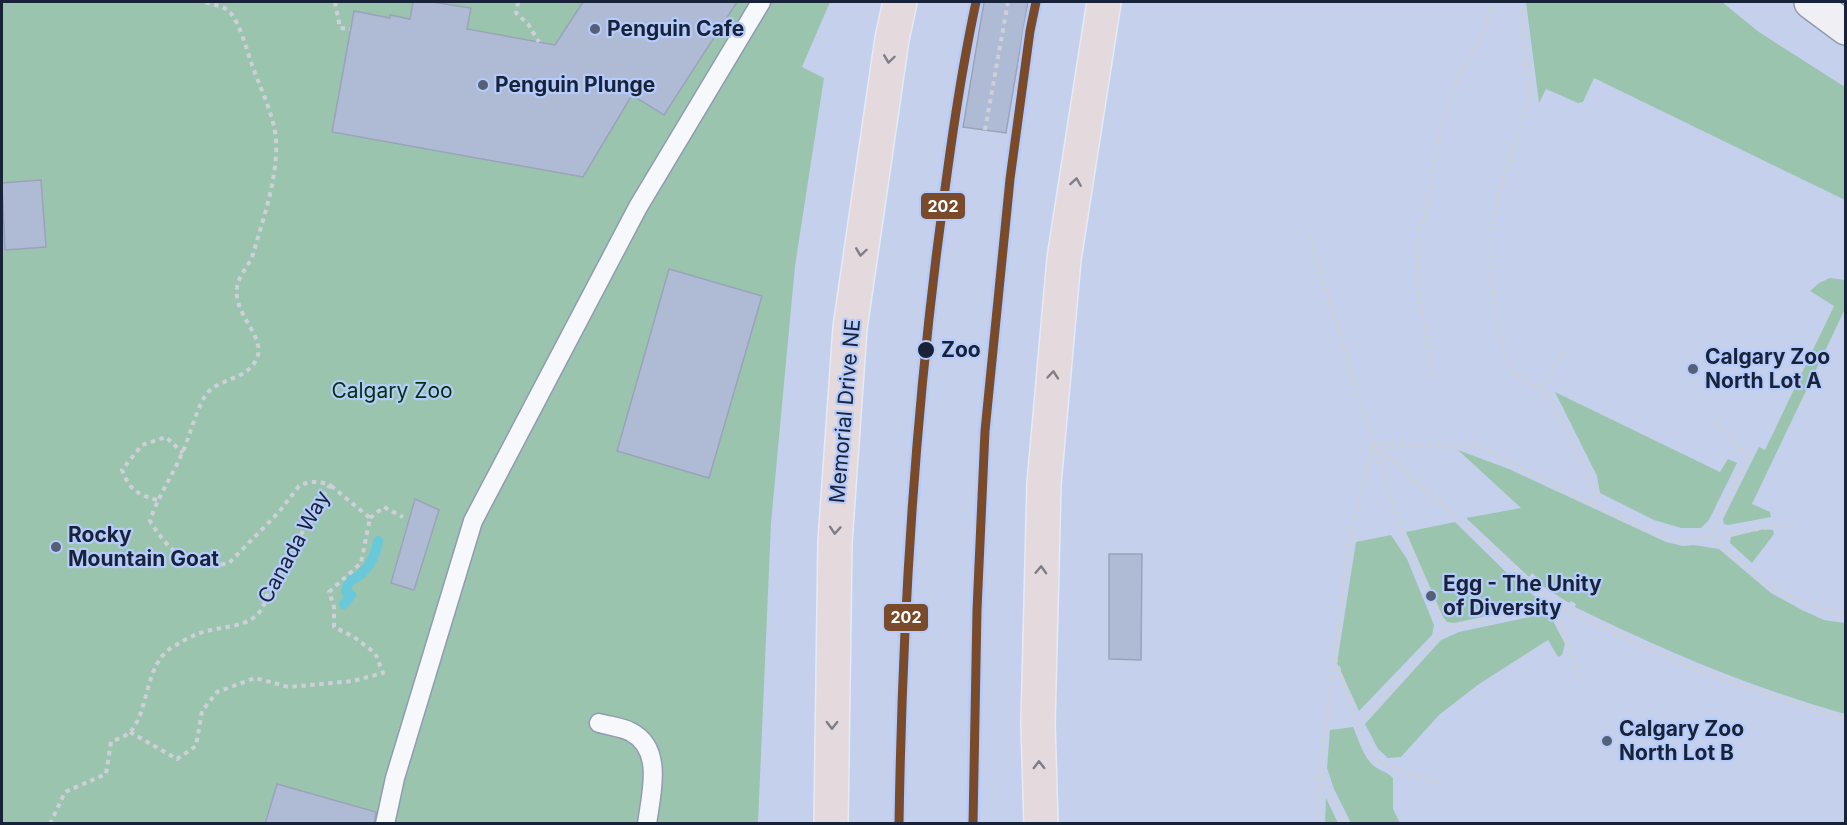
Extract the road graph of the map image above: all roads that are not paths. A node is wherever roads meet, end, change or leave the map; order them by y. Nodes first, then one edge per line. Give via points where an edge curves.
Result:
1 (761, 2) edge
2 (900, 2) edge
3 (1104, 2) edge
4 (1811, 2) edge
5 (1845, 28) edge
6 (599, 723) dead end
7 (385, 824) edge
8 (647, 824) edge
9 (831, 824) edge
10 (1041, 824) edge

1 - 7 lane via 638,207 473,521 395,778
2 -> 9 highway, Memorial Drive NE via 850,328 835,542
10 -> 3 highway via 1038,724 1044,484 1064,259
4 - 5 street
6 - 8 lane via 630,731 650,751 654,764

